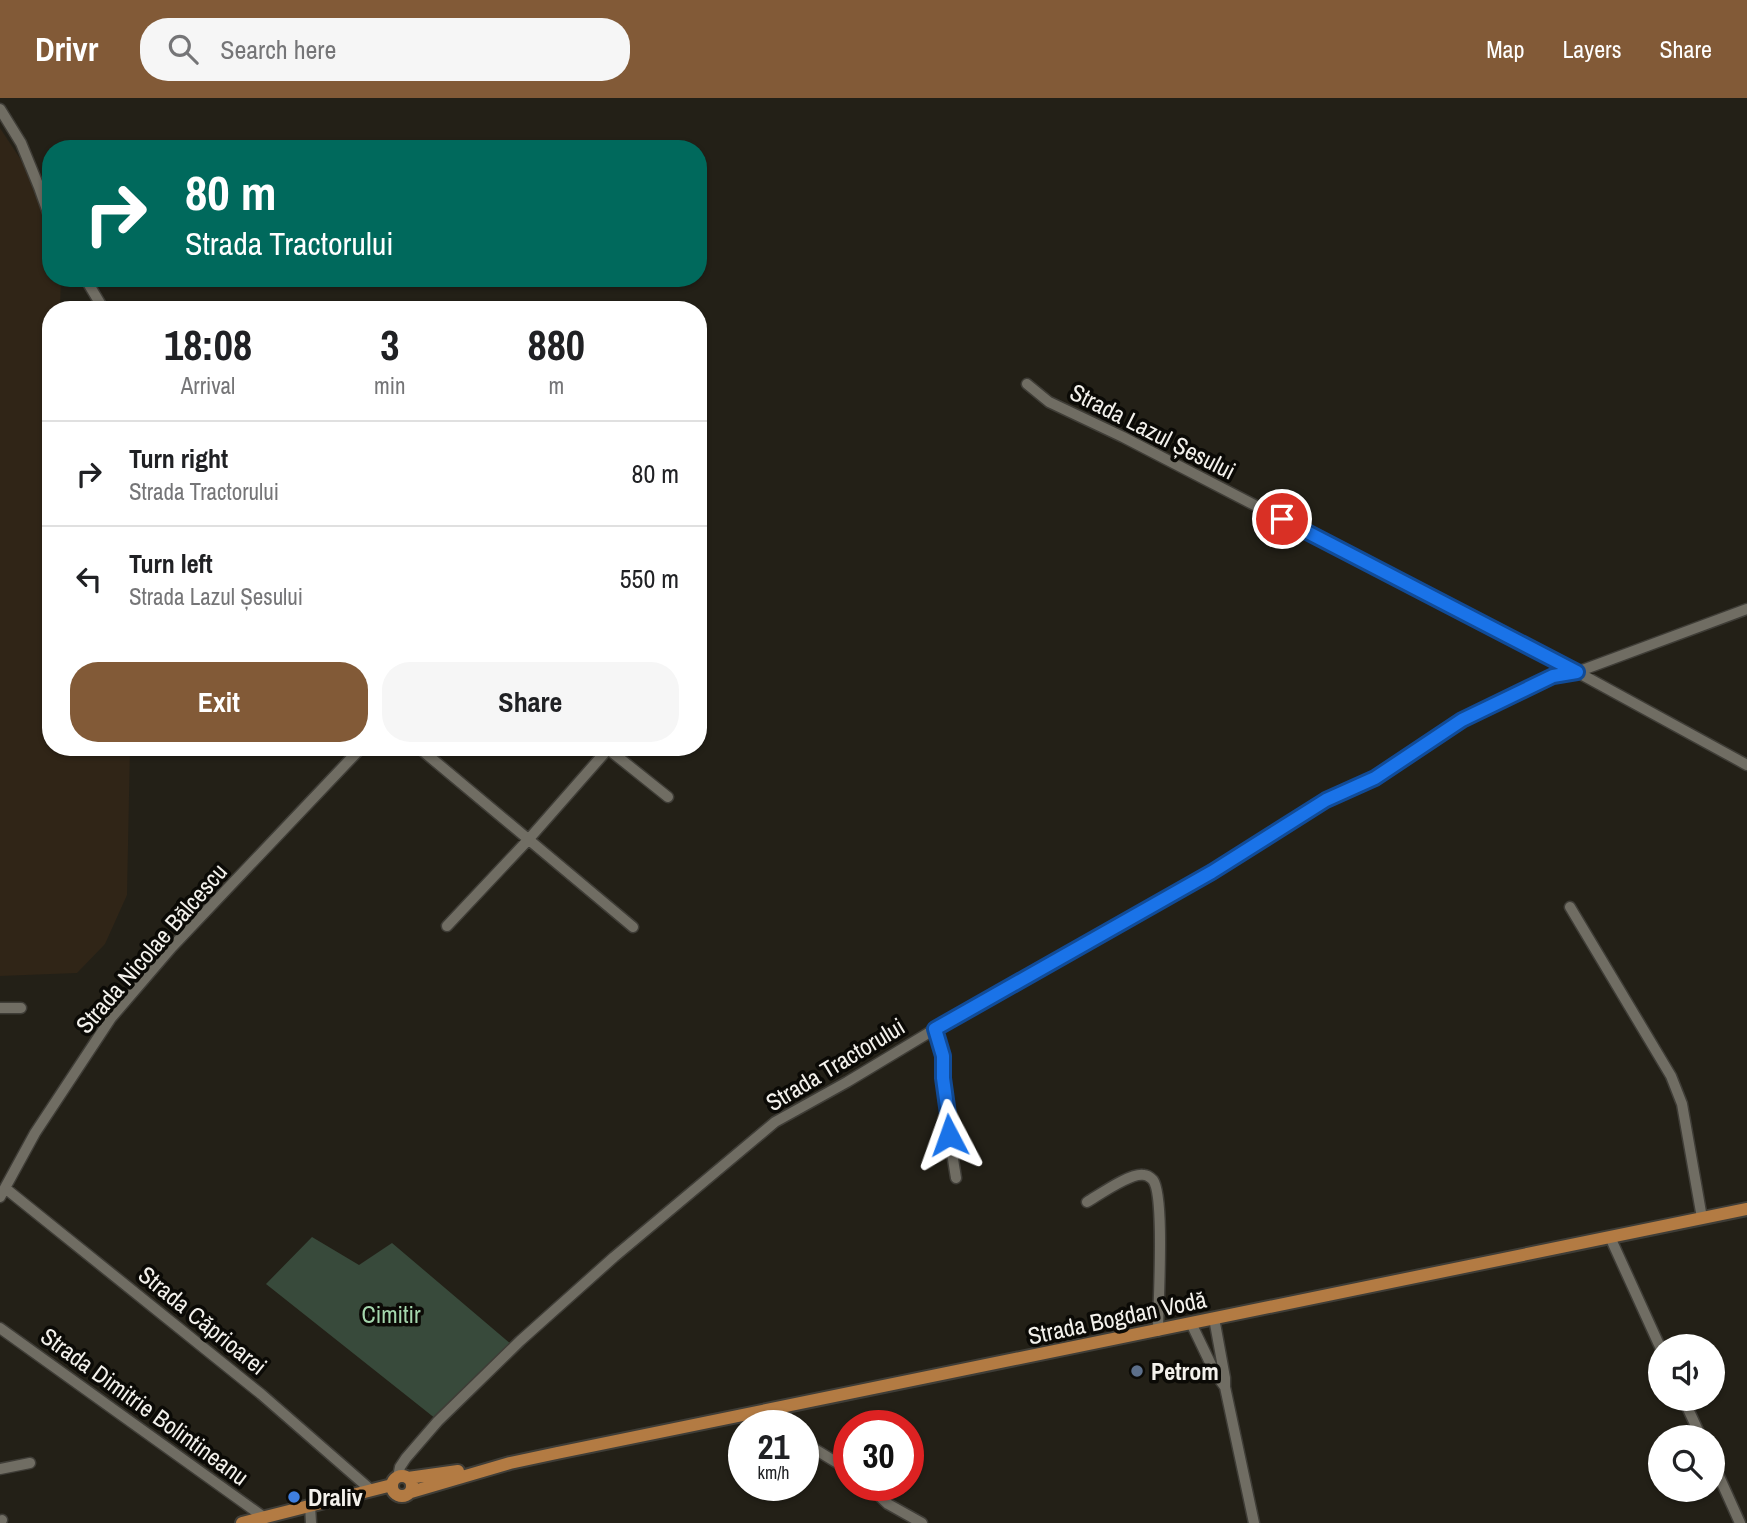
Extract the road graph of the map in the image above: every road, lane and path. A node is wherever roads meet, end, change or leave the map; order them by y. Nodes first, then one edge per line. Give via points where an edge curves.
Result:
1 (0, 109) edge
2 (42, 196) edge
3 (1027, 383) dead end
4 (1747, 609) edge
5 (1577, 672) junction
6 (353, 756) edge
7 (429, 756) edge
8 (600, 756) edge
9 (617, 756) edge
10 (1747, 765) edge
11 (668, 797) dead end
12 (528, 840) junction
13 (1570, 907) dead end
14 (447, 926) dead end
15 (634, 927) dead end
16 (0, 1008) edge
17 (21, 1009) dead end
18 (935, 1029) junction
19 (956, 1178) dead end
20 (2, 1192) edge
21 (1087, 1202) dead end
22 (1747, 1209) edge
23 (1702, 1218) junction
24 (1610, 1237) junction
25 (1214, 1318) junction
26 (1191, 1323) junction
27 (0, 1328) edge
28 (1158, 1331) junction
29 (1654, 1334) edge
30 (1225, 1387) junction
31 (765, 1410) edge
32 (728, 1418) edge
33 (30, 1463) dead end
34 (497, 1466) junction
35 (0, 1469) edge
36 (398, 1483) junction
37 (371, 1490) junction
38 (1725, 1490) edge
39 (885, 1501) edge
40 (310, 1505) junction
41 (265, 1518) junction
42 (1254, 1520) edge
43 (242, 1523) edge
44 (311, 1523) edge
45 (922, 1523) edge
46 (1740, 1523) edge

1 - 2 street via 21,143
3 - 5 street, Strada Lazul Șesului via 1049,402
4 - 5 street, Strada Tractorului
5 - 10 street, Strada Lazul Șesului
5 - 18 street, Strada Tractorului via 1553,676 1462,720 1375,778 1326,800 1212,872
6 - 20 street, Strada Nicolae Bălcescu via 111,1018
7 - 12 street
8 - 12 street
9 - 11 street
12 - 14 street
12 - 15 street
13 - 23 street via 1671,1076 1682,1104
16 - 17 street
18 - 19 street via 943,1056
18 - 36 street, Strada Tractorului via 757,1136 520,1341 406,1458
20 - 37 street, Strada Căprioarei via 261,1394
21 - 28 street via 1136,1174 1153,1180 1160,1237
22 - 23 main road, Strada Bogdan Vodă
23 - 24 main road, Strada Bogdan Vodă
24 - 25 main road, Strada Bogdan Vodă
24 - 29 street
25 - 26 main road, Strada Bogdan Vodă
25 - 30 street
26 - 28 main road, Strada Bogdan Vodă
26 - 30 street
27 - 41 street, Strada Dimitrie Bolintineanu
28 - 31 main road, Strada Bogdan Vodă
30 - 42 street
32 - 34 main road, Strada Bogdan Vodă
33 - 35 street
34 - 36 main road, Strada Bogdan Vodă
34 - 36 main road, Strada Bogdan Vodă via 411,1492 412,1484
36 - 37 main road, Strada Bogdan Vodă
37 - 40 main road, Strada Bogdan Vodă
38 - 46 street
39 - 45 street
40 - 41 main road, Strada Bogdan Vodă
40 - 44 street
41 - 43 main road, Strada Bogdan Vodă

